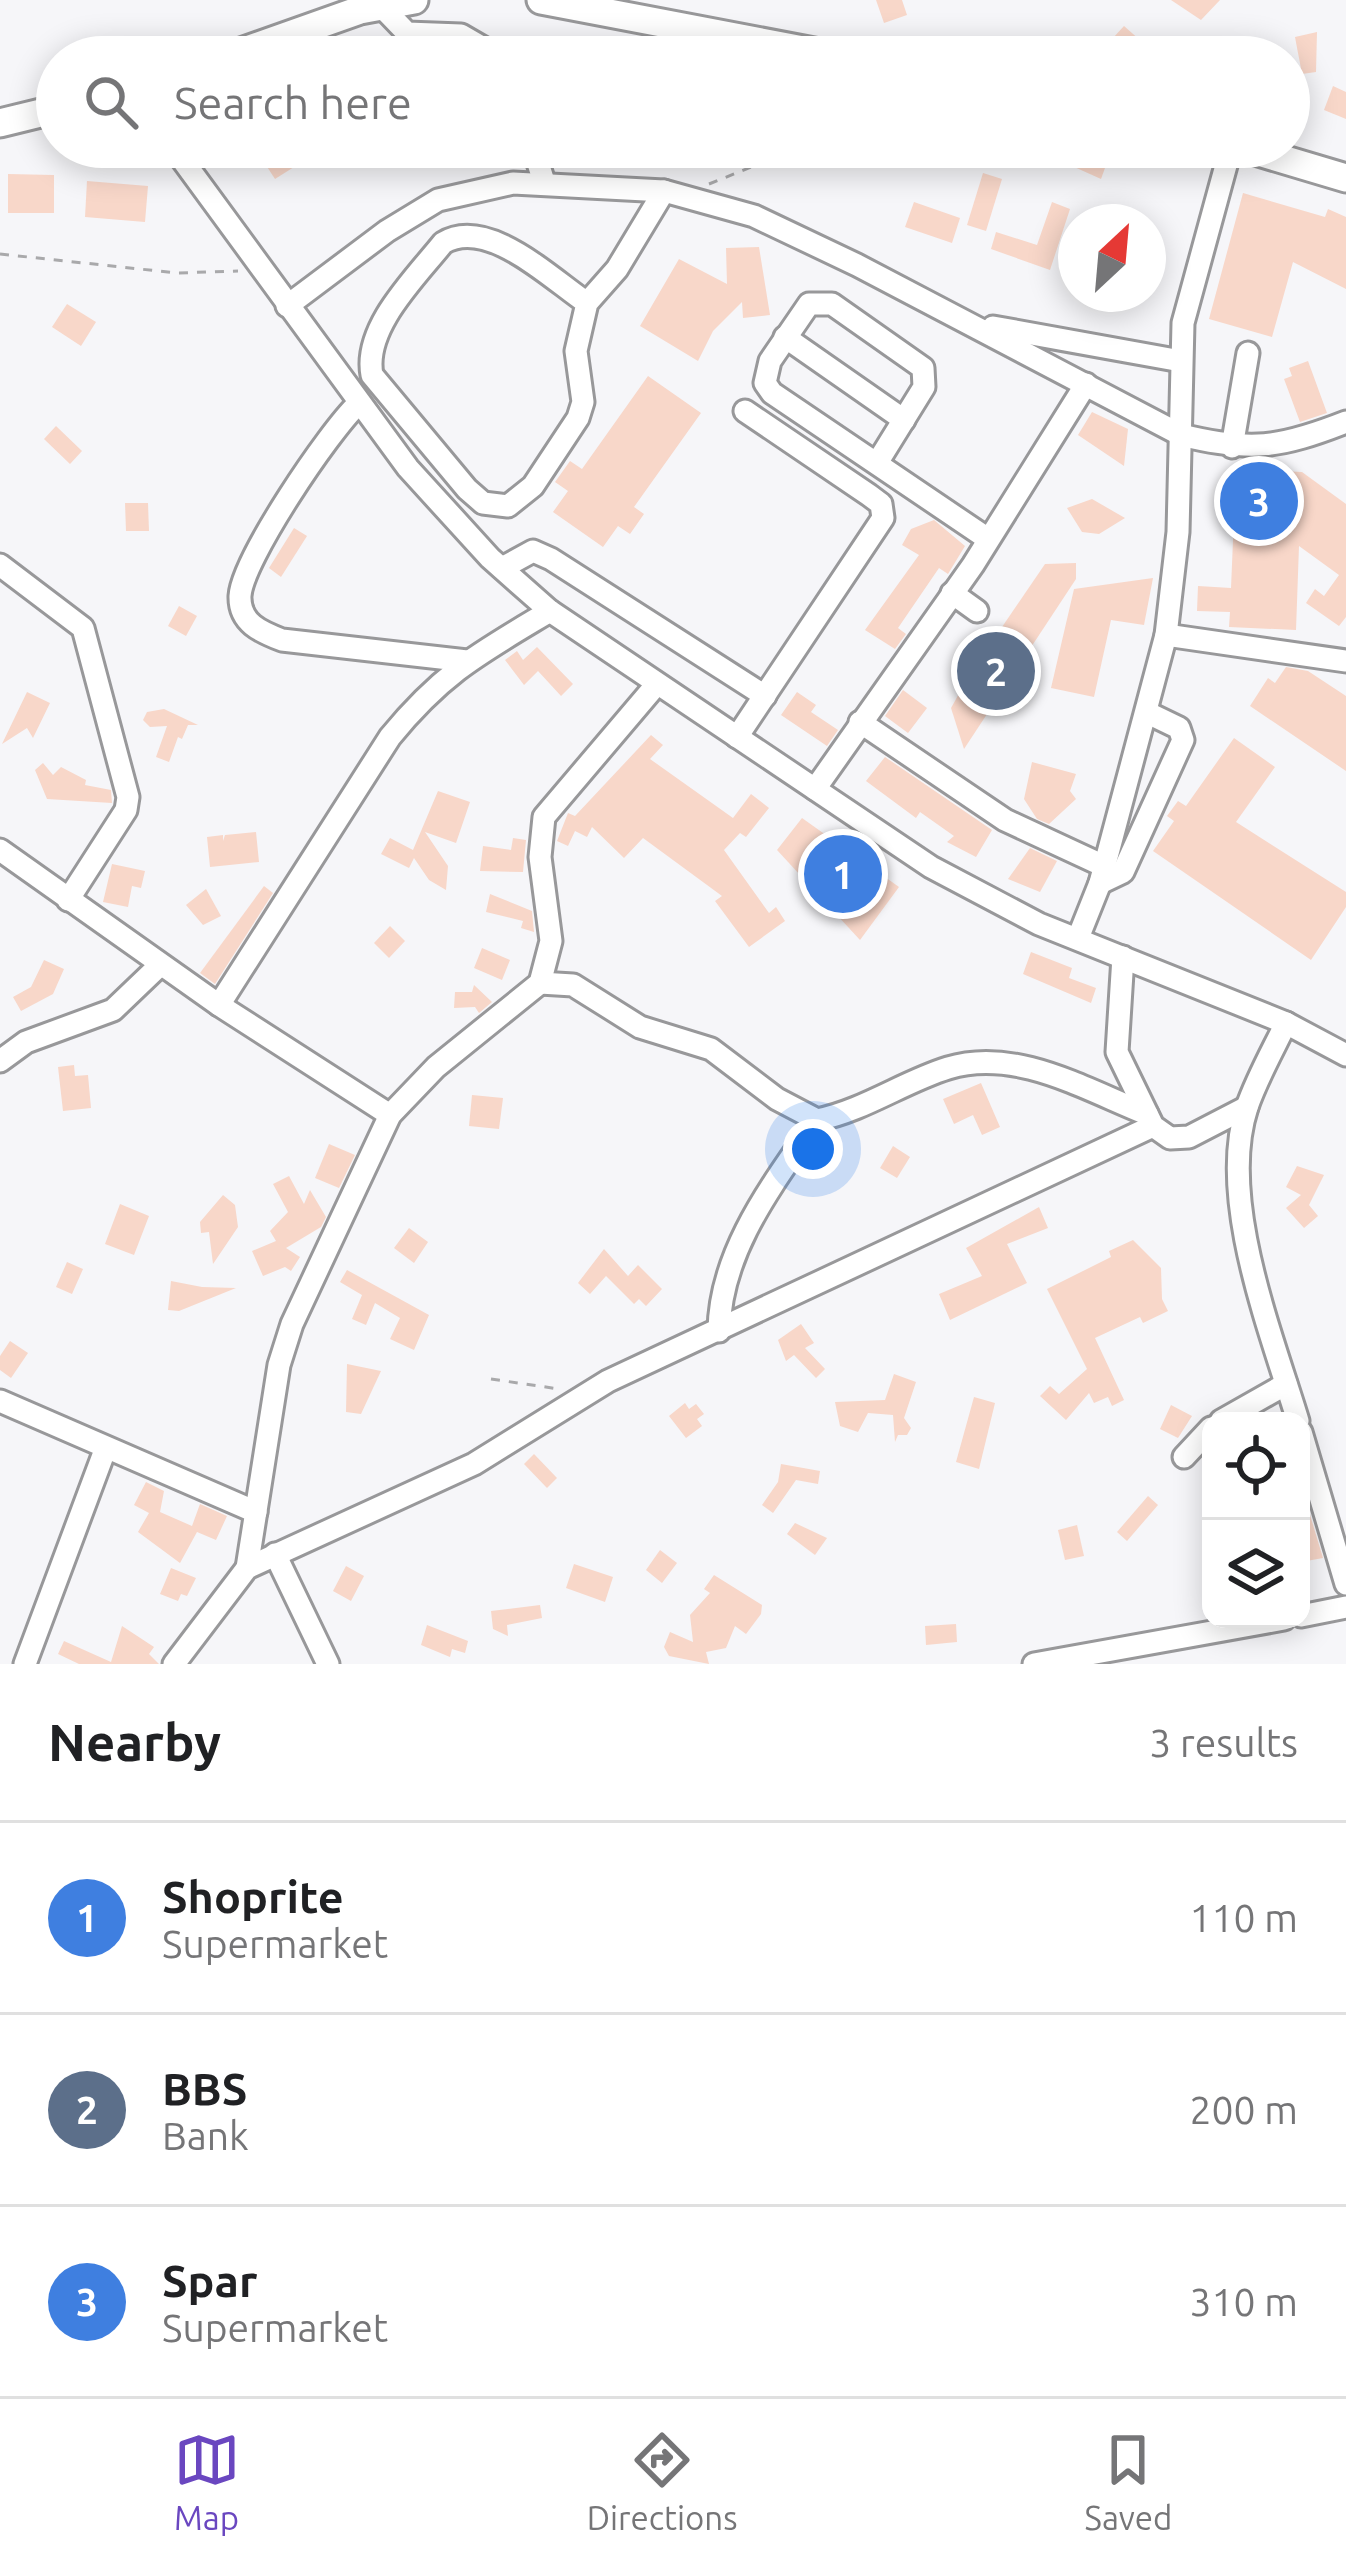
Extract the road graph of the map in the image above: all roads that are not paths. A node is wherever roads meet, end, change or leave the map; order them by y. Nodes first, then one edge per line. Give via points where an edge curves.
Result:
1 (414, 0) edge
2 (541, 0) edge
3 (596, 4) edge
4 (381, 6) junction
5 (324, 11) edge
6 (271, 36) edge
7 (463, 36) edge
8 (743, 36) edge
9 (36, 115) edge
10 (0, 123) edge
11 (1310, 167) edge
12 (188, 168) edge
13 (540, 168) edge
14 (1226, 168) edge
15 (1346, 178) edge
16 (544, 182) junction
17 (674, 194) junction
18 (587, 302) junction
19 (287, 306) junction
20 (972, 324) junction
21 (784, 337) junction
22 (1248, 353) dead end
23 (1181, 362) junction
24 (1086, 384) junction
25 (358, 404) junction
26 (745, 411) dead end
27 (904, 420) junction
28 (1346, 422) edge
29 (1180, 435) junction
30 (1232, 447) junction
31 (877, 463) junction
32 (988, 539) junction
33 (0, 565) edge
34 (502, 568) junction
35 (952, 593) junction
36 (550, 611) junction
37 (977, 611) dead end
38 (1166, 635) junction
39 (467, 661) junction
40 (1346, 661) edge
41 (656, 685) junction
42 (765, 696) junction
43 (1148, 713) junction
44 (860, 722) junction
45 (737, 736) junction
46 (815, 789) junction
47 (0, 850) edge
48 (1102, 875) junction
49 (68, 900) junction
50 (1078, 938) junction
51 (1123, 957) junction
52 (160, 964) junction
53 (540, 983) junction
54 (219, 1005) junction
55 (1286, 1023) junction
56 (1346, 1054) edge
57 (0, 1061) edge
58 (1247, 1107) junction
59 (389, 1115) junction
60 (817, 1120) junction
61 (1150, 1120) junction
62 (719, 1331) junction
63 (1286, 1384) junction
64 (0, 1401) edge
65 (1237, 1412) edge
66 (1295, 1412) edge
67 (1202, 1438) edge
68 (105, 1450) junction
69 (1184, 1457) dead end
70 (1310, 1462) edge
71 (256, 1512) junction
72 (275, 1554) junction
73 (247, 1568) junction
74 (1346, 1582) edge
75 (1346, 1607) edge
76 (1310, 1614) edge
77 (1234, 1628) edge
78 (25, 1664) edge
79 (174, 1664) edge
80 (328, 1664) edge
81 (1034, 1664) edge

1 - 4 main road
2 - 3 main road
3 - 8 main road
4 - 5 main road
4 - 7 street via 407,33
5 - 6 main road
9 - 10 main road
11 - 15 main road
12 - 19 street
13 - 16 street
14 - 23 street via 1183,323
16 - 17 street
16 - 19 street via 438,200
17 - 18 street
17 - 20 street via 754,216
18 - 18 street via 576,351 578,418 532,486 508,506 484,503 466,489 372,375 375,338 430,258 458,234 484,236
19 - 25 street
20 - 23 street
20 - 24 street
21 - 27 street
21 - 27 street via 802,310 820,301 915,358 927,377
21 - 31 street via 765,376 772,393
22 - 30 street
23 - 29 street
24 - 29 street
24 - 32 street
25 - 34 street
25 - 39 street via 326,436 249,568 243,614 256,631 282,640
26 - 42 street via 869,495 883,518
27 - 31 street
28 - 30 street via 1271,448
29 - 30 street
29 - 38 street
31 - 32 street
32 - 35 street
33 - 49 street via 82,628 128,797
34 - 36 street
34 - 42 street via 533,551 550,559
35 - 37 street
35 - 44 street
36 - 39 street
36 - 41 street
38 - 40 street
38 - 43 street
39 - 54 street via 434,684 390,737
41 - 45 street
41 - 53 street via 544,817 540,857 551,941
42 - 45 street
43 - 48 street
43 - 48 street via 1179,728 1183,740 1124,872
44 - 46 street
44 - 48 street
45 - 46 street
46 - 50 street via 931,867
47 - 49 street
48 - 50 street
49 - 52 street
50 - 51 street
51 - 55 street
51 - 61 street via 1117,1052
52 - 54 street
52 - 57 street via 113,1010 26,1042
53 - 59 street
53 - 60 street via 583,989 640,1027 711,1049
54 - 59 street
55 - 56 street
55 - 58 street
58 - 61 street via 1189,1137 1170,1138
58 - 63 street via 1239,1197
59 - 71 street via 292,1324
60 - 61 street via 960,1065 1031,1067
60 - 62 street via 736,1251
61 - 62 street
62 - 72 street via 608,1381 389,1507
63 - 65 street
63 - 66 street
64 - 68 street
67 - 69 street
68 - 71 street
68 - 78 street
70 - 74 street
71 - 73 street
72 - 73 street
72 - 80 street
73 - 79 street
75 - 76 street
77 - 81 street

